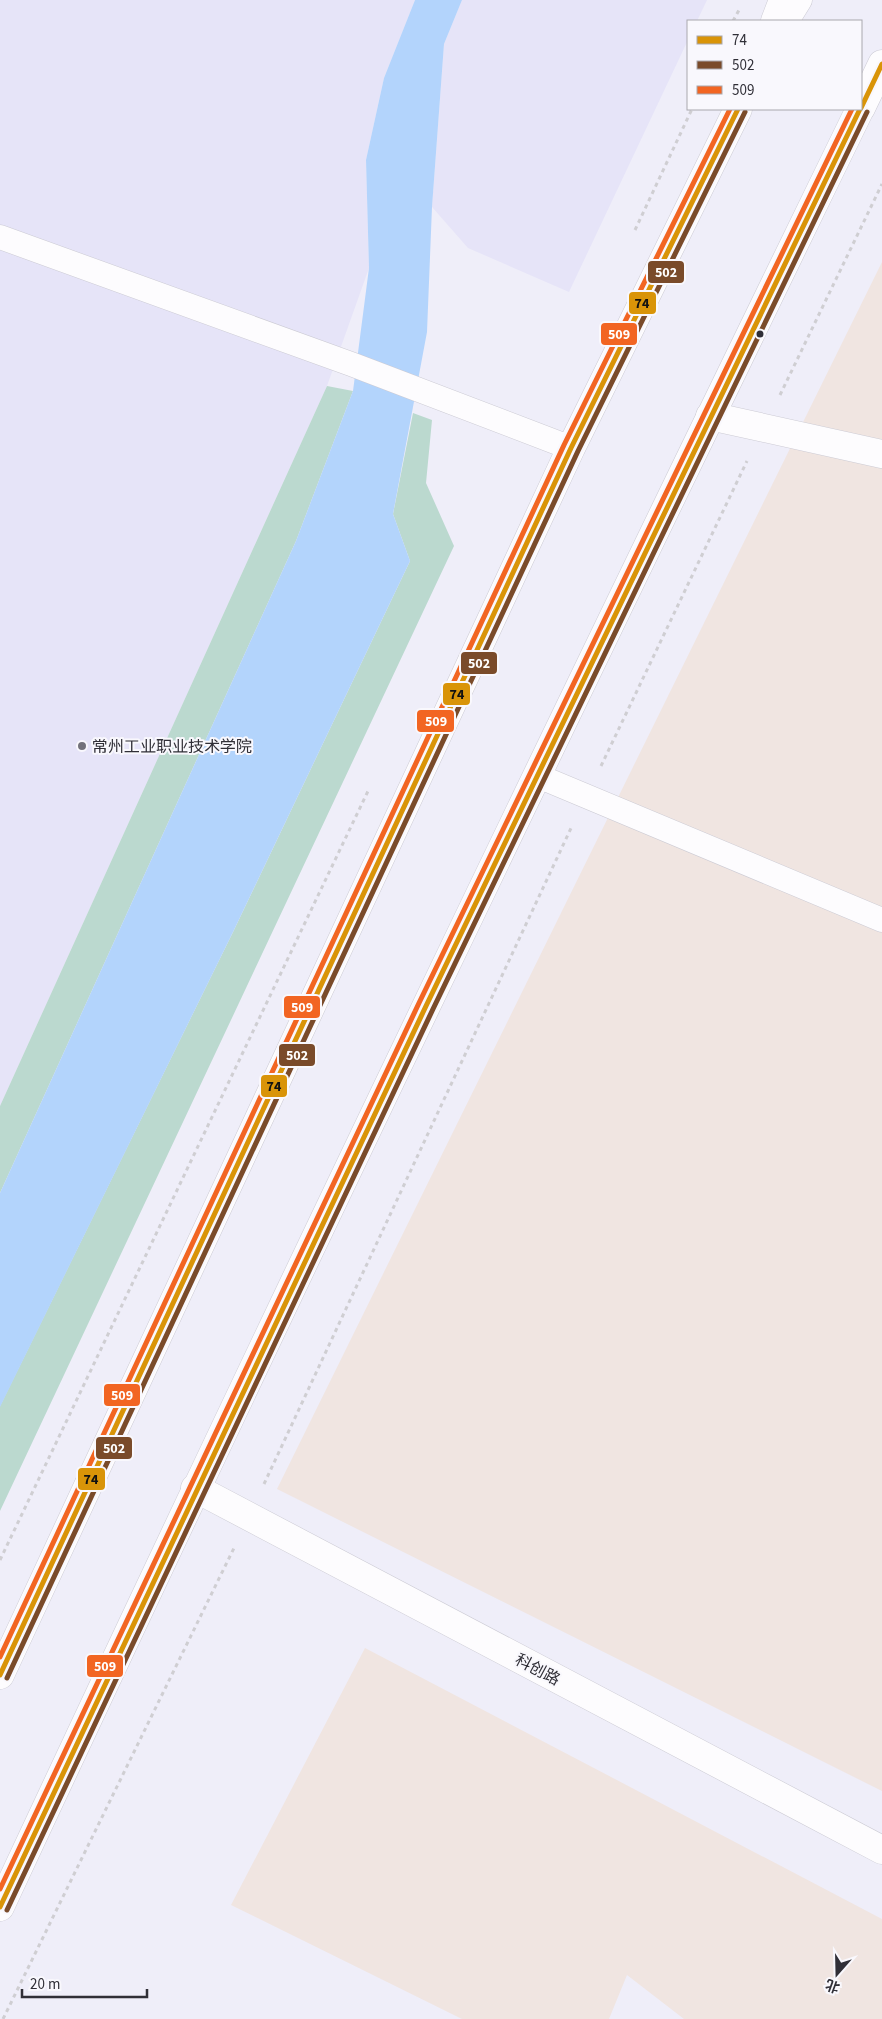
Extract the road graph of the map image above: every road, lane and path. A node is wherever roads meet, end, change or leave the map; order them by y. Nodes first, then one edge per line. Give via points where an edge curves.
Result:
1 (782, 0) edge
2 (800, 0) edge
3 (775, 20) edge
4 (788, 20) edge
5 (882, 64) edge
6 (862, 106) edge
7 (692, 110) edge
8 (738, 110) edge
9 (860, 110) edge
10 (882, 184) edge
11 (633, 235) dead end
12 (0, 237) edge
13 (710, 416) junction
14 (763, 428) junction
15 (570, 448) junction
16 (882, 454) edge
17 (538, 776) junction
18 (371, 786) dead end
19 (586, 796) junction
20 (882, 920) edge
21 (195, 1488) junction
22 (249, 1517) junction
23 (0, 1560) edge
24 (0, 1676) edge
25 (882, 1850) edge
26 (0, 1906) edge
27 (3, 2019) edge

1 - 3 main road
2 - 4 lane
5 - 6 main road
7 - 11 path
8 - 15 main road
9 - 13 main road
10 - 14 path
12 - 15 lane via 435,395
13 - 14 main road
13 - 17 main road
14 - 16 main road
14 - 19 path
15 - 24 main road
17 - 19 lane
17 - 21 main road
18 - 23 path
19 - 20 lane
19 - 22 path
21 - 22 main road, 科创路
21 - 26 main road
22 - 25 main road, 科创路
22 - 27 path

